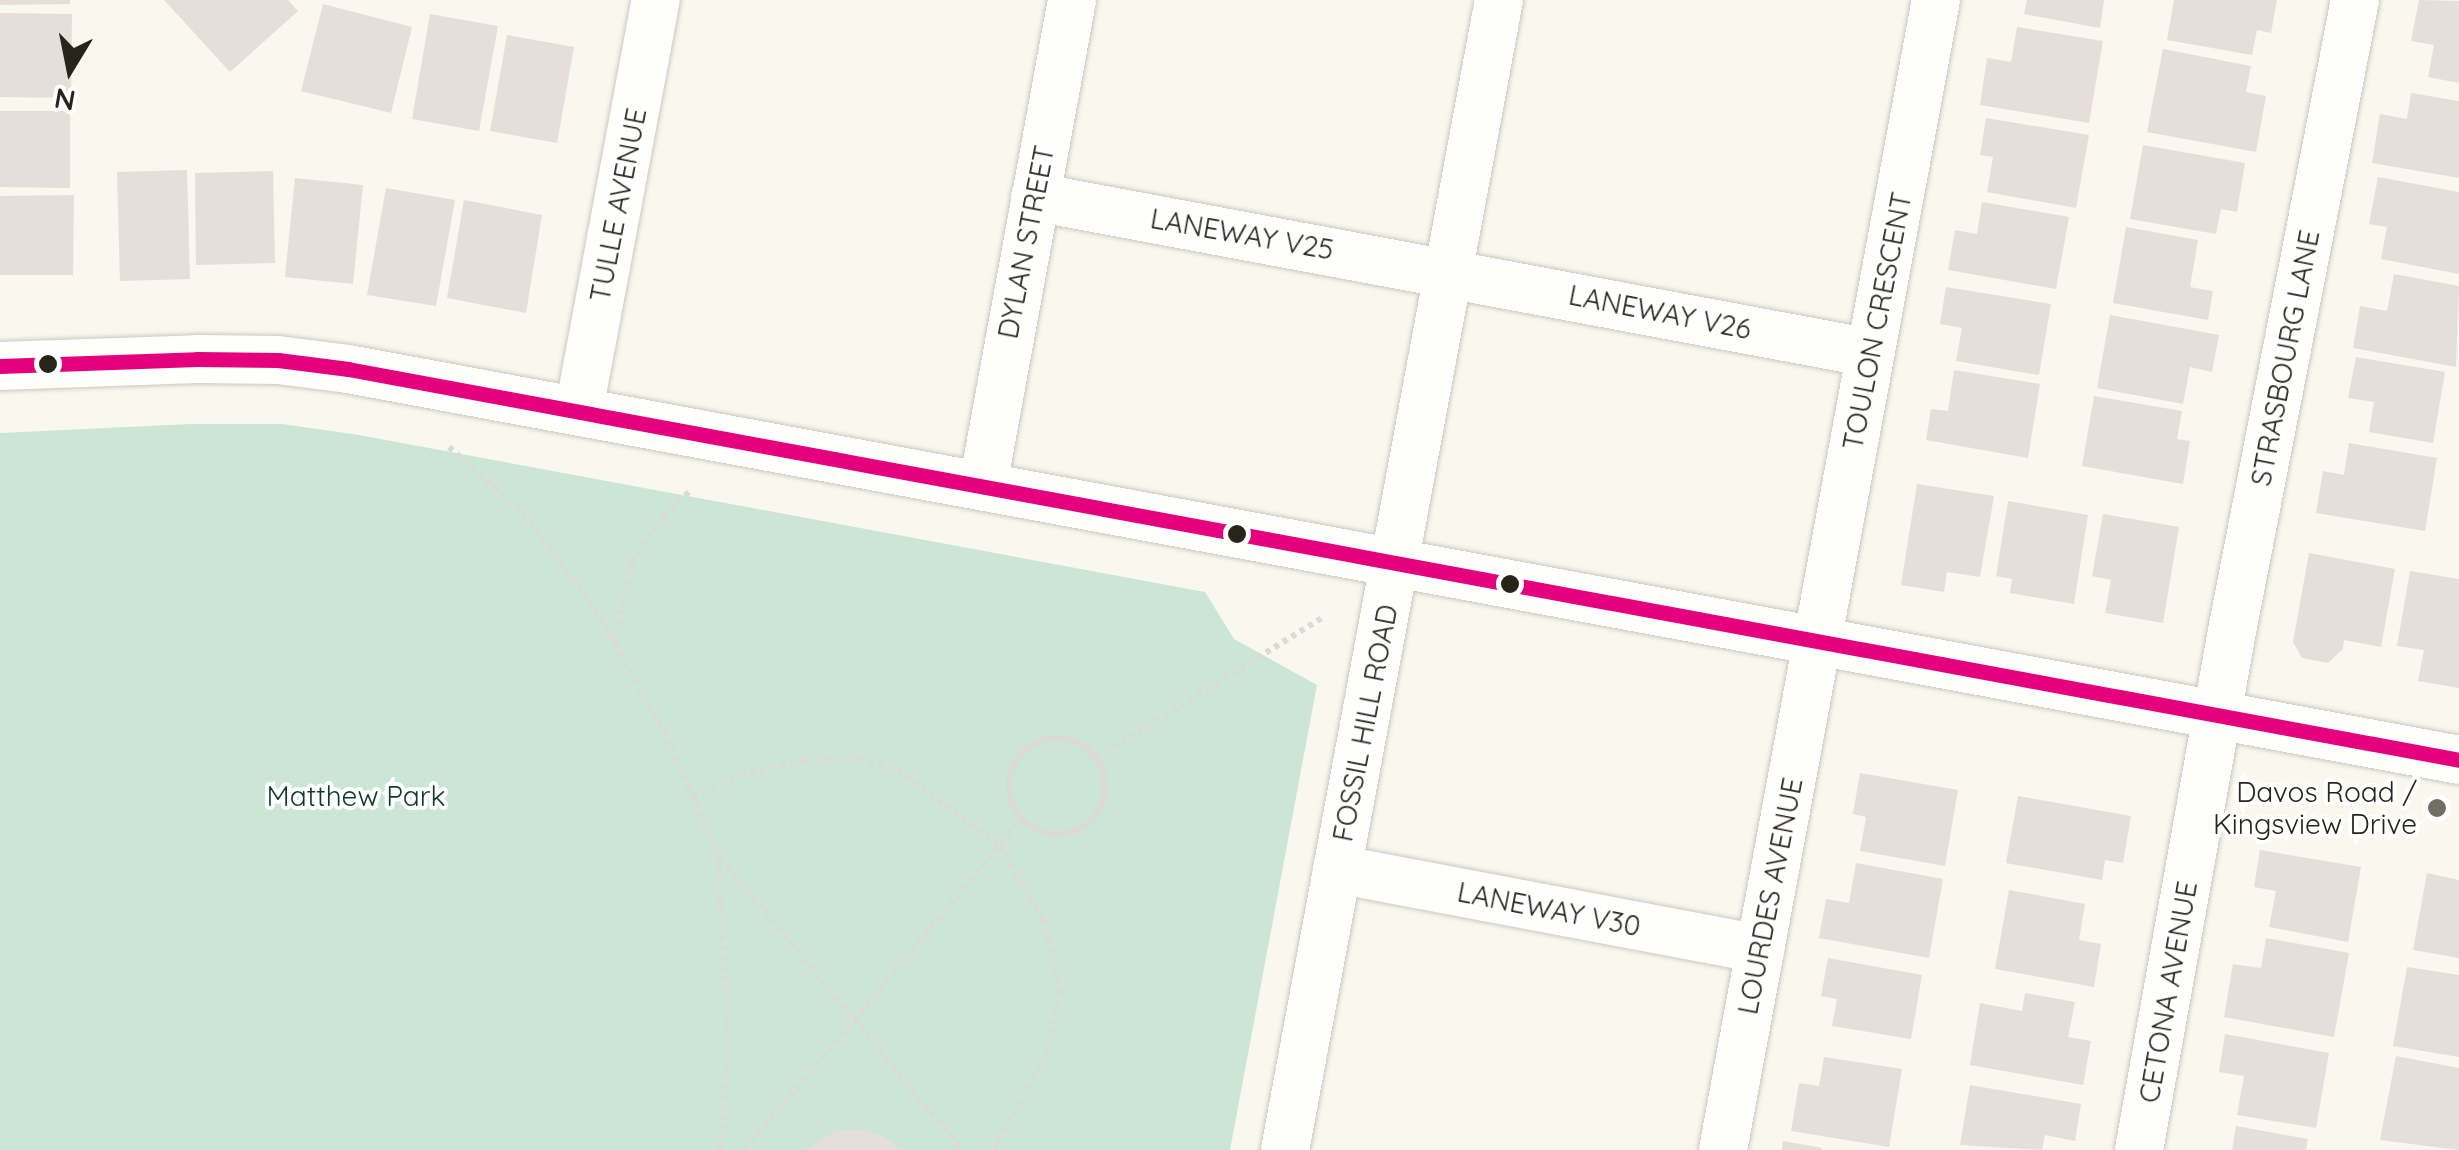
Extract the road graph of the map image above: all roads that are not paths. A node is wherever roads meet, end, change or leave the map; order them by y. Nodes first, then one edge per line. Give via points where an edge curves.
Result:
1 (656, 0) edge
2 (1072, 0) edge
3 (1499, 0) edge
4 (1936, 0) edge
5 (2354, 0) edge
6 (1035, 197) junction
7 (1448, 272) junction
8 (1872, 353) junction
9 (0, 366) edge
10 (579, 410) junction
11 (982, 484) junction
12 (1395, 562) junction
13 (1817, 642) junction
14 (2216, 716) junction
15 (2459, 760) edge
16 (1337, 870) junction
17 (1761, 949) junction
18 (1285, 1150) edge
19 (1723, 1150) edge
20 (2139, 1150) edge

1 - 10 street, TULLE AVENUE
2 - 6 street, DYLAN STREET
3 - 7 street, FOSSIL HILL ROAD
4 - 8 street, TOULON CRESCENT
5 - 14 street, STRASBOURG LANE
6 - 7 street, LANEWAY V25
6 - 11 street, DYLAN STREET
7 - 8 street, LANEWAY V26
7 - 12 street, FOSSIL HILL ROAD
8 - 13 street, TOULON CRESCENT
9 - 10 street via 278,360
10 - 11 street
11 - 12 street
12 - 13 street
12 - 16 street, FOSSIL HILL ROAD
13 - 14 street
13 - 17 street, LOURDES AVENUE
14 - 15 street
14 - 20 street, CETONA AVENUE
16 - 17 street, LANEWAY V30
16 - 18 street, FOSSIL HILL ROAD
17 - 19 street, LOURDES AVENUE

